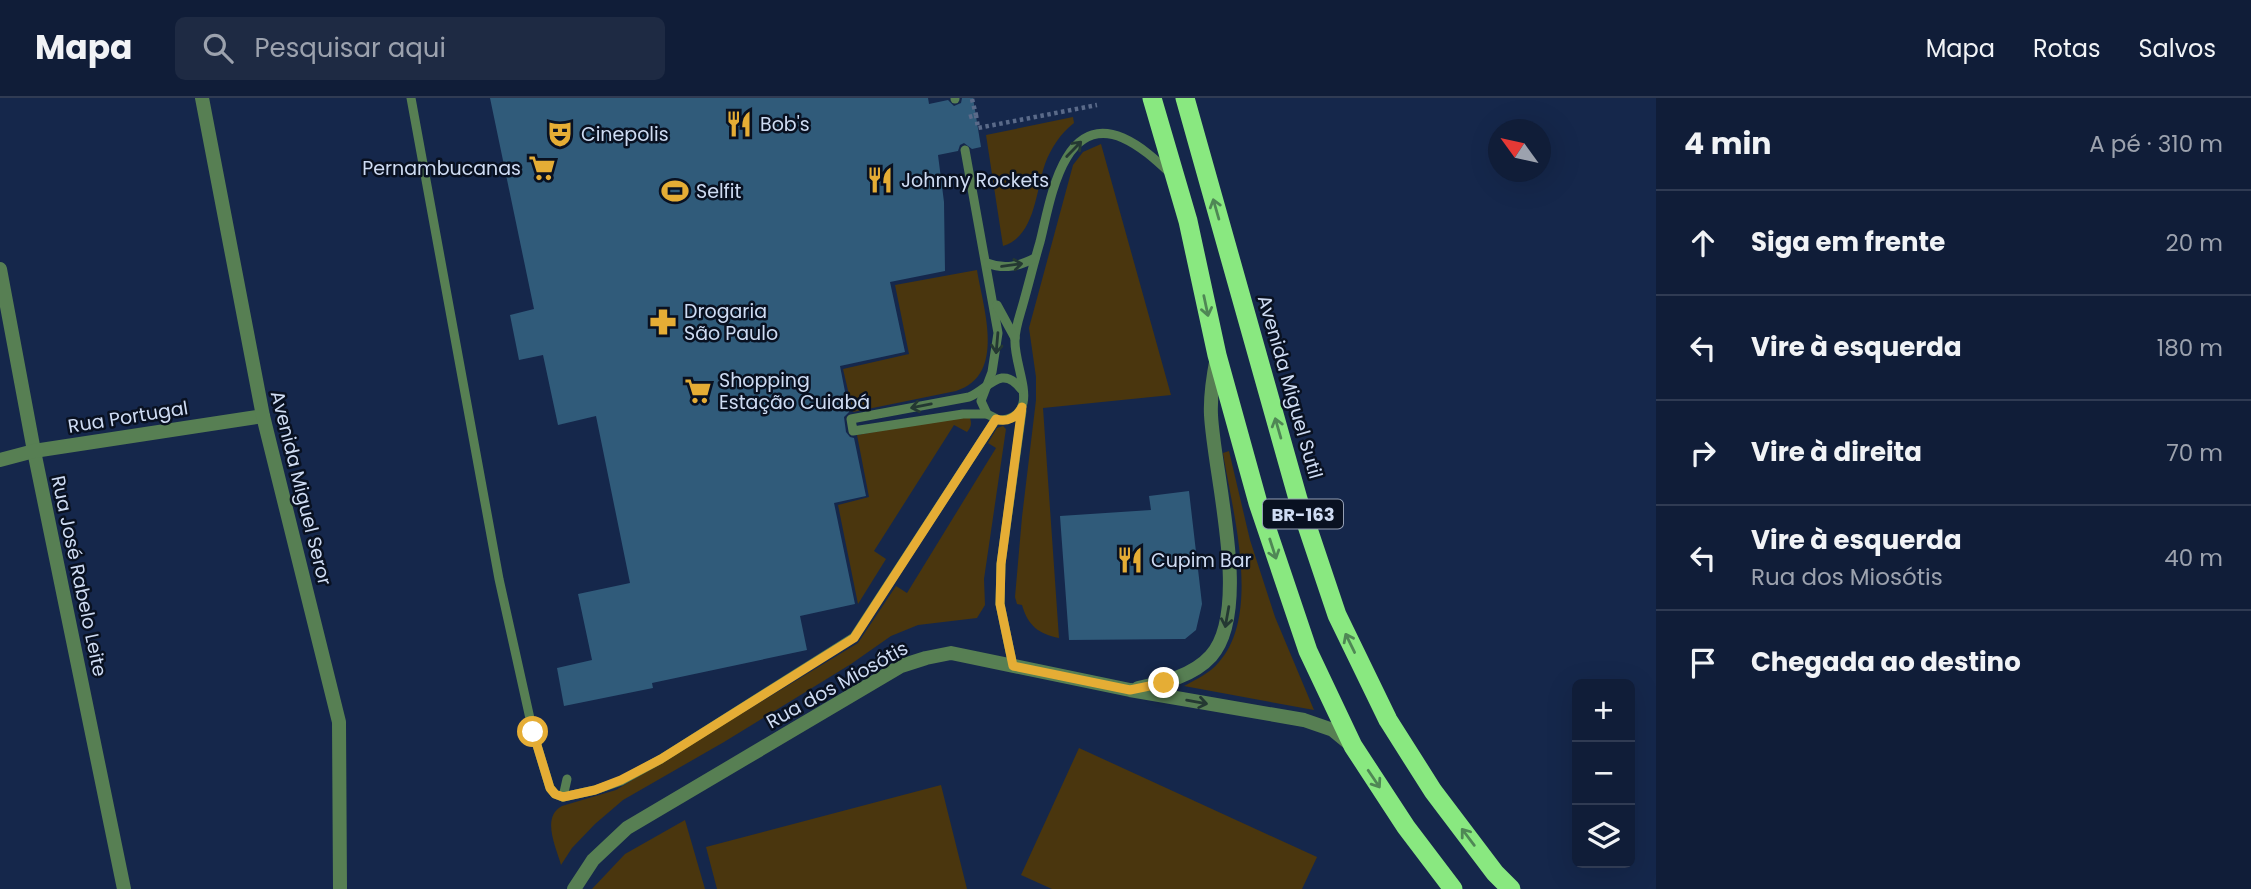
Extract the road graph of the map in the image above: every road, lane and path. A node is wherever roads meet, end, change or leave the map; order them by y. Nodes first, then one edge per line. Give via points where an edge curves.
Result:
1 (202, 98) edge
2 (411, 98) edge
3 (972, 98) edge
4 (1152, 98) edge
5 (1185, 98) edge
6 (1097, 105) dead end
7 (976, 115) junction
8 (969, 117) dead end
9 (965, 150) dead end
10 (1174, 176) junction
11 (1035, 258) junction
12 (987, 263) junction
13 (0, 269) edge
14 (993, 298) junction
15 (1015, 338) junction
16 (1217, 355) junction
17 (985, 387) junction
18 (1023, 393) junction
19 (1022, 407) junction
20 (263, 416) junction
21 (991, 416) junction
22 (34, 451) junction
23 (0, 460) edge
24 (1013, 666) junction
25 (1130, 690) junction
26 (1353, 746) junction
27 (567, 779) dead end
28 (563, 797) junction
29 (124, 889) edge
30 (340, 889) edge
31 (574, 889) edge
32 (1452, 889) edge
33 (1511, 889) edge

1 - 20 street, Avenida Miguel Seror
2 - 28 lane via 499,579 545,773 550,788
3 - 7 path
4 - 10 highway, BR-163
33 -> 5 highway, Avenida Miguel Sutil / BR-163 via 1427,781 1388,720 1337,615 1298,499
6 - 7 path via 978,128
7 - 8 path
9 - 12 lane
11 -> 10 lane via 1060,167 1078,142 1095,135 1120,137
10 -> 16 highway, BR-163
12 -> 11 lane via 1010,267
11 - 15 lane
12 - 14 lane
13 - 22 street, Rua José Rabelo Leite
14 - 15 lane
14 -> 17 lane via 998,333
15 - 18 lane
16 -> 25 street, Rua dos Miosótis via 1211,416 1230,582 1222,639 1210,657 1188,673
16 -> 26 highway, BR-163 via 1281,575 1308,651
17 - 18 lane via 1003,378 1016,382
17 - 21 lane via 981,401
17 -> 21 lane via 969,397 851,419 853,431 963,414
18 - 19 lane
19 - 21 lane via 1007,420
19 - 24 lane via 1001,564 1000,604
20 - 22 street, Rua Portugal
20 - 30 street, Avenida Miguel Seror via 339,722
21 - 28 lane via 854,638 641,770 595,790
22 - 23 street, Rua Portugal
22 - 29 street, Rua José Rabelo Leite
24 - 25 street, Rua dos Miosótis
24 - 31 street, Rua dos Miosótis via 951,653 901,666 627,828 593,860
25 -> 26 street, Rua dos Miosótis via 1304,720 1333,730
26 -> 32 highway, BR-163
27 - 28 lane

